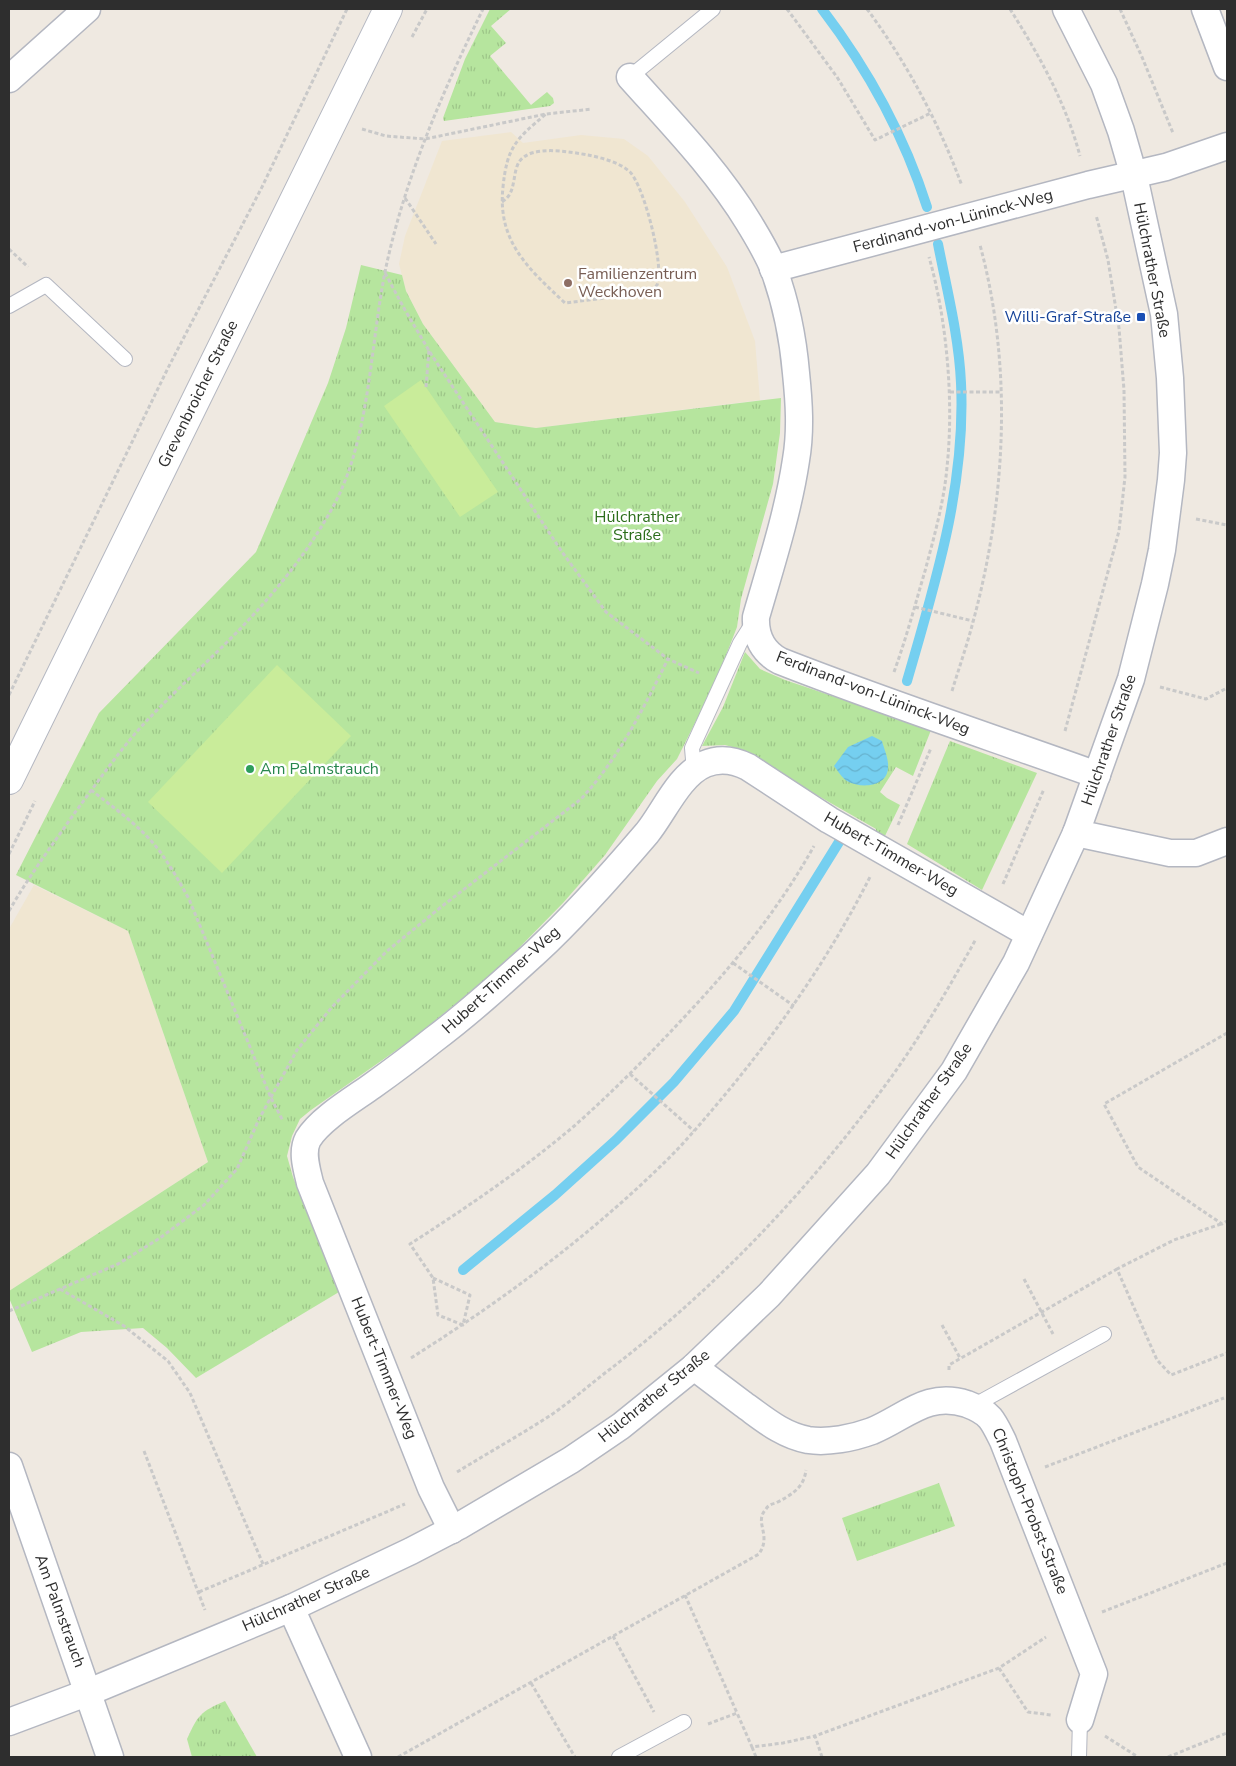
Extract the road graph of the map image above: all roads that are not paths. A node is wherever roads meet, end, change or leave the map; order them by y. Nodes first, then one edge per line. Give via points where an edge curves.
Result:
1 (87, 9) edge
2 (388, 9) edge
3 (713, 9) edge
4 (1066, 9) edge
5 (1205, 9) edge
6 (1227, 67) edge
7 (630, 77) joint
8 (9, 79) edge
9 (1227, 146) edge
10 (1134, 176) junction
11 (773, 269) junction
12 (9, 306) edge
13 (125, 359) dead end
14 (756, 617) junction
15 (694, 771) junction
16 (1097, 775) junction
17 (9, 780) edge
18 (1076, 833) junction
19 (1227, 841) edge
20 (1029, 934) junction
21 (1104, 1334) dead end
22 (694, 1367) junction
23 (962, 1403) junction
24 (9, 1466) edge
25 (452, 1530) junction
26 (291, 1608) junction
27 (89, 1692) junction
28 (1080, 1720) joint
29 (9, 1722) edge
30 (684, 1722) road end
31 (110, 1757) edge
32 (358, 1757) edge
33 (619, 1757) edge
34 (1079, 1757) edge

1 - 8 street
2 - 17 main road, Grevenbroicher Straße
3 - 7 lane
4 - 10 street, Hülchrather Straße via 1104,84
5 - 6 street
7 - 11 street, Ferdinand-von-Lüninck-Weg via 705,161 737,204
9 - 10 street, Ferdinand-von-Lüninck-Weg
10 - 11 street, Ferdinand-von-Lüninck-Weg via 1088,185
10 - 16 street, Hülchrather Straße via 1164,314 1170,378 1171,480 1155,584 1131,679
11 - 14 street, Ferdinand-von-Lüninck-Weg via 793,346 800,410 799,436 786,507
12 - 13 lane via 46,285
14 - 15 lane via 740,643 692,748
14 - 16 street, Ferdinand-von-Lüninck-Weg via 758,637 775,659 884,701
15 - 20 street, Hubert-Timmer-Weg via 716,761 739,762 829,820
15 - 25 street, Hubert-Timmer-Weg via 601,886 538,949 434,1040 334,1113 312,1135 305,1148 314,1195 431,1488
16 - 18 street, Hülchrather Straße
18 - 19 street via 1170,853 1196,853
18 - 20 street, Hülchrather Straße
20 - 22 street, Hülchrather Straße via 1016,963 954,1071 878,1174 769,1295
21 - 23 lane via 1065,1356
22 - 23 street via 777,1429 811,1440 857,1436 926,1403
22 - 25 street, Hülchrather Straße via 621,1426 571,1460
23 - 28 street, Christoph-Probst-Straße via 984,1412 1003,1440 1075,1622 1094,1674
24 - 27 street, Am Palmstrauch
25 - 26 street, Hülchrather Straße
26 - 27 street, Hülchrather Straße
26 - 32 street
27 - 29 street, Hülchrather Straße
27 - 31 street, Am Palmstrauch
28 - 34 lane
30 - 33 lane

